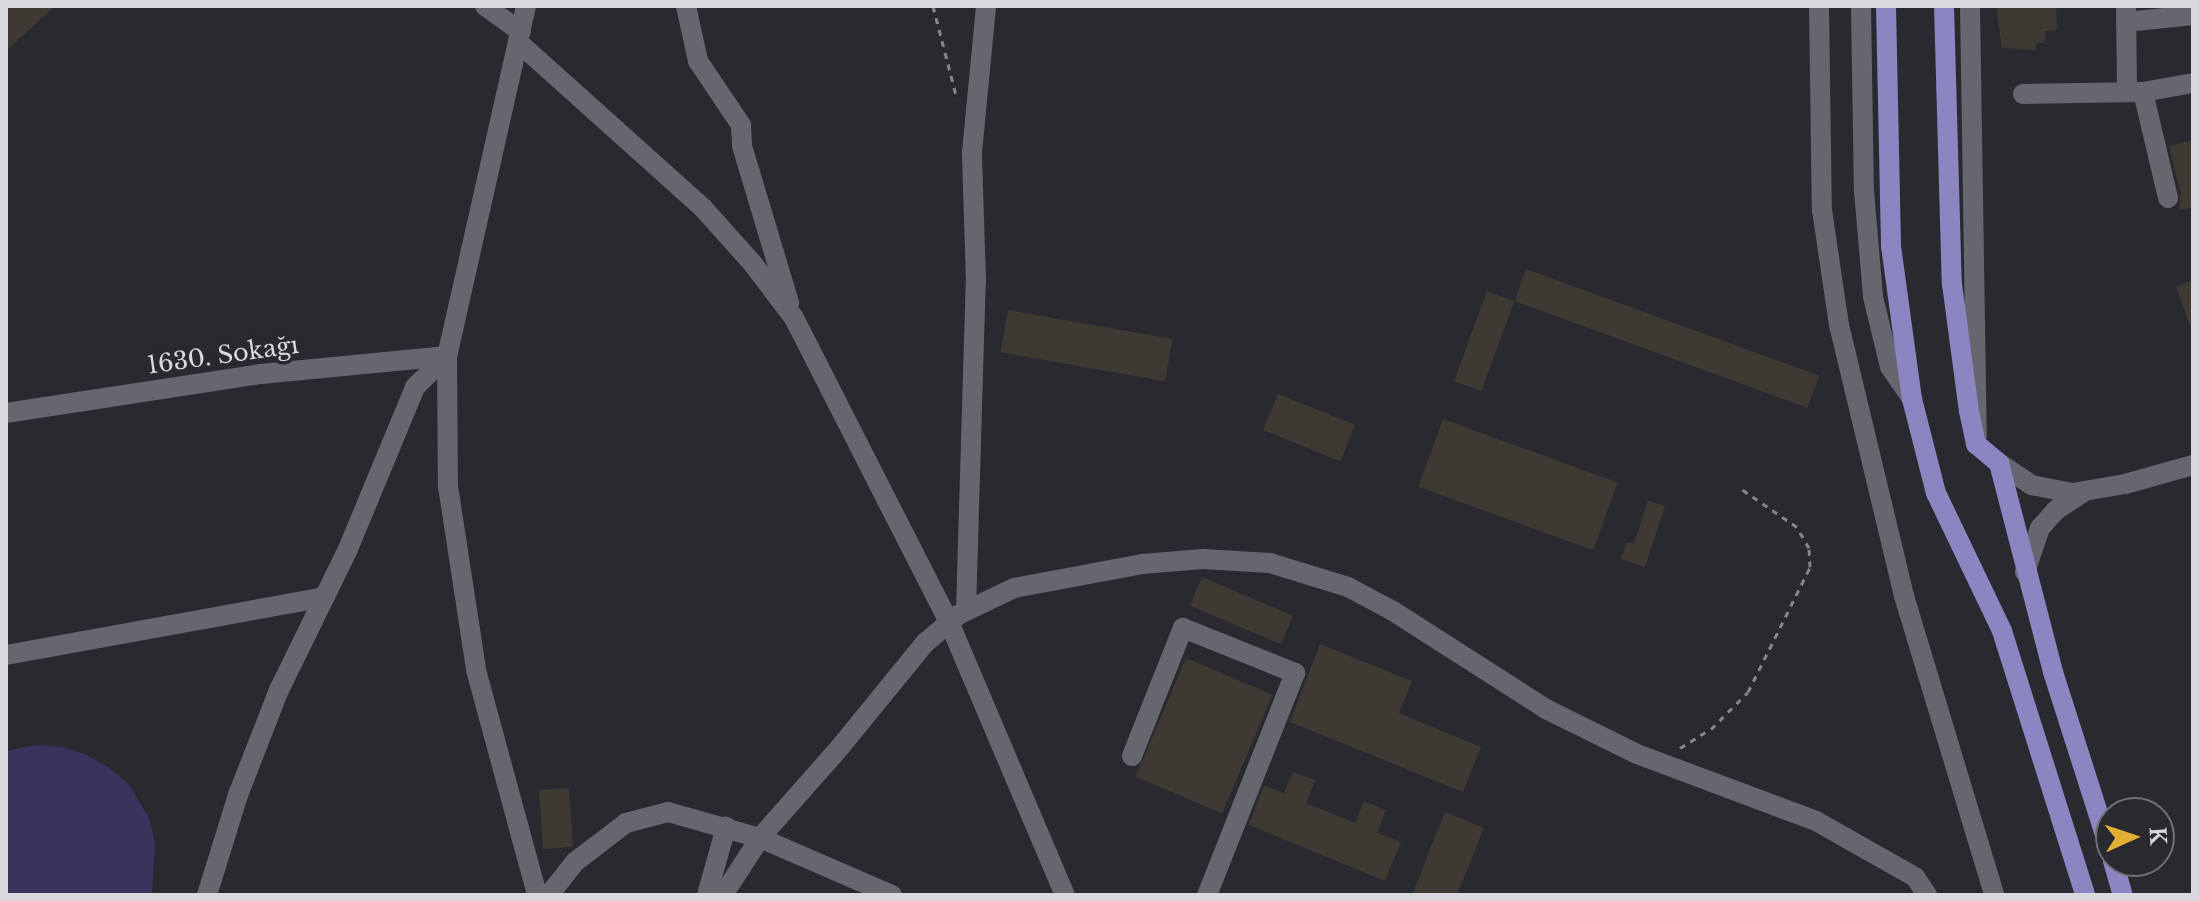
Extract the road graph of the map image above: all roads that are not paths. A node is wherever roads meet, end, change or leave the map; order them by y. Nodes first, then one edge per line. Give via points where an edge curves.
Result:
1 (485, 6) edge
2 (526, 6) edge
3 (686, 6) edge
4 (986, 6) edge
5 (1819, 6) edge
6 (1861, 6) edge
7 (1886, 6) edge
8 (1944, 6) edge
9 (1970, 6) edge
10 (2126, 14) edge
11 (2193, 15) edge
12 (520, 37) junction
13 (2193, 83) edge
14 (2135, 92) junction
15 (2023, 94) dead end
16 (2168, 198) dead end
17 (794, 318) junction
18 (447, 356) junction
19 (1912, 399) junction
20 (6, 413) edge
21 (1976, 444) junction
22 (1999, 463) junction
23 (2193, 465) edge
24 (2086, 491) junction
25 (2025, 572) junction
26 (325, 597) junction
27 (957, 616) junction
28 (6, 655) edge
29 (1132, 756) dead end
30 (2095, 802) edge
31 (726, 827) junction
32 (760, 838) junction
33 (207, 895) edge
34 (537, 895) edge
35 (549, 895) edge
36 (707, 895) edge
37 (723, 895) edge
38 (892, 895) edge
39 (1065, 895) edge
40 (1207, 895) edge
41 (1927, 895) edge
42 (1994, 895) edge
43 (2085, 895) edge

1 - 12 street
2 - 12 street
3 - 17 street via 698,61 741,125 742,146
4 - 27 street via 972,152 976,282
5 - 42 street via 1822,210 1839,325 1908,611
6 - 19 street via 1864,191 1873,297 1890,367
7 - 19 main road via 1891,246
8 - 21 main road via 1952,284
9 - 21 street
10 - 11 street
10 - 14 street
12 - 17 street via 703,208
12 - 18 street
13 - 14 street
14 - 15 street
14 - 16 street
17 - 27 street
18 - 20 street, 1630. Sokağı via 261,374
18 - 26 street via 415,387
18 - 34 street via 448,486 476,670
19 - 43 main road via 1936,493 2002,631
21 - 22 main road
22 - 24 street via 2044,490
22 - 25 main road
23 - 24 street
24 - 25 street via 2040,528
25 - 30 main road
26 - 28 street
26 - 33 street via 257,742
27 - 32 street via 925,643
27 - 39 street
27 - 41 street via 1014,588 1142,564 1225,559 1298,569 1371,598 1546,709 1657,763 1816,821 1915,877
29 - 40 street via 1183,628 1295,673
31 - 32 street
31 - 35 street via 682,814 640,817 575,862
31 - 36 street
32 - 37 street
32 - 38 street

